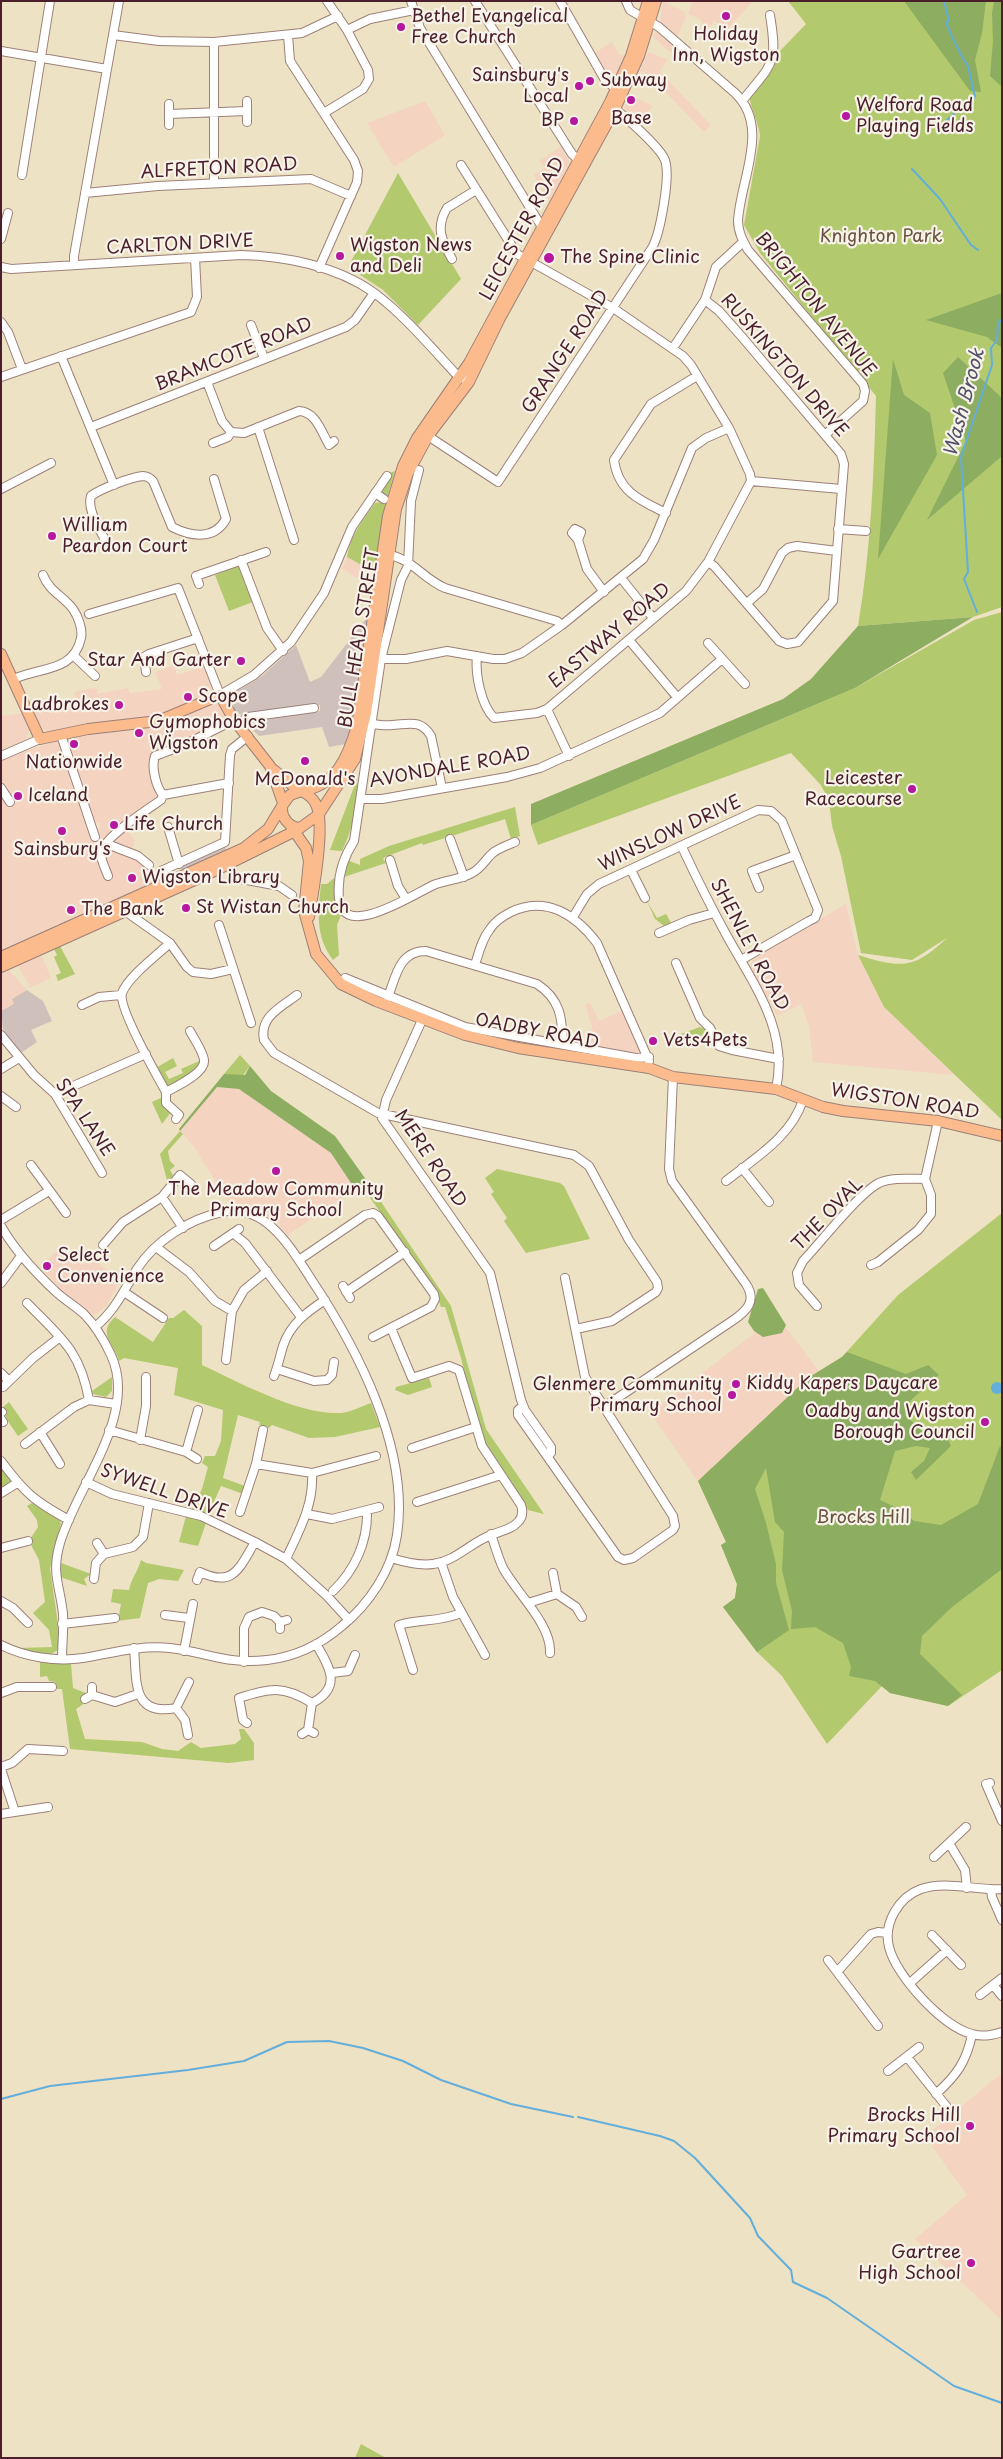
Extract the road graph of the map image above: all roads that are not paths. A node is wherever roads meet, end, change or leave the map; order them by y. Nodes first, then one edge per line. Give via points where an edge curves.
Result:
1 (50, 1) edge
2 (119, 1) edge
3 (327, 1) edge
4 (474, 1) edge
5 (560, 1) edge
6 (626, 1) edge
7 (648, 1) edge
8 (656, 1) edge
9 (414, 4) edge
10 (770, 15) dead end
11 (338, 16) junction
12 (647, 19) junction
13 (347, 30) junction
14 (113, 35) junction
15 (288, 35) junction
16 (214, 42) junction
17 (1, 51) edge
18 (42, 58) junction
19 (107, 69) junction
20 (620, 91) junction
21 (743, 100) junction
22 (247, 101) dead end
23 (168, 104) dead end
24 (615, 110) junction
25 (247, 111) junction
26 (214, 113) junction
27 (324, 113) junction
28 (169, 114) junction
29 (247, 122) dead end
30 (169, 125) dead end
31 (582, 163) junction
32 (461, 165) dead end
33 (22, 175) dead end
34 (214, 183) junction
35 (476, 190) junction
36 (85, 193) junction
37 (351, 196) junction
38 (8, 213) dead end
39 (546, 228) junction
40 (1, 240) edge
41 (743, 242) junction
42 (195, 258) junction
43 (452, 259) dead end
44 (528, 260) junction
45 (74, 265) junction
46 (1, 267) edge
47 (319, 268) junction
48 (374, 293) junction
49 (705, 300) junction
50 (613, 308) junction
51 (1, 322) edge
52 (251, 325) dead end
53 (673, 348) junction
54 (61, 356) junction
55 (264, 358) junction
56 (22, 369) junction
57 (1, 376) edge
58 (698, 376) junction
59 (465, 379) junction
60 (207, 382) junction
61 (91, 427) junction
62 (258, 427) junction
63 (729, 428) junction
64 (231, 432) junction
65 (825, 435) junction
66 (428, 436) junction
67 (213, 443) dead end
68 (329, 444) dead end
69 (409, 461) junction
70 (51, 463) dead end
71 (419, 470) dead end
72 (388, 476) dead end
73 (214, 479) dead end
74 (751, 481) junction
75 (114, 485) junction
76 (1, 489) edge
77 (841, 489) junction
78 (375, 493) junction
79 (384, 499) dead end
80 (666, 513) junction
81 (838, 529) junction
82 (866, 531) dead end
83 (104, 538) dead end
84 (294, 540) dead end
85 (578, 540) dead end
86 (837, 551) junction
87 (266, 552) dead end
88 (386, 554) junction
89 (241, 560) junction
90 (409, 562) junction
91 (708, 562) junction
92 (43, 575) dead end
93 (620, 578) junction
94 (198, 584) dead end
95 (604, 592) junction
96 (747, 603) junction
97 (89, 614) dead end
98 (653, 618) junction
99 (562, 625) junction
100 (198, 638) junction
101 (628, 640) junction
102 (708, 643) dead end
103 (283, 650) junction
104 (1, 654) edge
105 (74, 656) junction
106 (476, 656) junction
107 (381, 659) junction
108 (722, 659) junction
109 (146, 672) dead end
110 (95, 676) dead end
111 (14, 679) junction
112 (744, 684) dead end
113 (220, 695) junction
114 (677, 697) junction
115 (314, 708) dead end
116 (547, 709) junction
117 (236, 722) junction
118 (372, 724) junction
119 (61, 735) junction
120 (248, 736) junction
121 (40, 739) junction
122 (1, 756) edge
123 (568, 756) junction
124 (270, 766) junction
125 (229, 783) junction
126 (1, 788) edge
127 (442, 788) junction
128 (300, 791) junction
129 (164, 795) junction
130 (361, 799) junction
131 (10, 802) dead end
132 (282, 804) junction
133 (318, 814) junction
134 (168, 826) dead end
135 (294, 829) junction
136 (95, 837) dead end
137 (280, 837) junction
138 (450, 839) dead end
139 (354, 840) junction
140 (515, 842) dead end
141 (107, 844) junction
142 (363, 844) dead end
143 (682, 846) junction
144 (796, 855) junction
145 (390, 860) dead end
146 (178, 864) junction
147 (228, 864) junction
148 (148, 865) dead end
149 (309, 869) junction
150 (631, 870) junction
151 (161, 871) dead end
152 (108, 876) dead end
153 (464, 877) junction
154 (759, 888) dead end
155 (292, 895) dead end
156 (645, 898) dead end
157 (406, 899) junction
158 (125, 911) junction
159 (714, 913) junction
160 (573, 917) junction
161 (308, 923) junction
162 (219, 925) dead end
163 (659, 933) dead end
164 (170, 943) junction
165 (1, 957) edge
166 (741, 960) junction
167 (676, 963) dead end
168 (474, 965) junction
169 (1, 968) edge
170 (233, 969) junction
171 (344, 978) dead end
172 (122, 995) junction
173 (297, 995) dead end
174 (388, 997) junction
175 (82, 1006) dead end
176 (257, 1011) dead end
177 (248, 1014) junction
178 (422, 1020) junction
179 (251, 1023) dead end
180 (193, 1033) dead end
181 (1, 1035) edge
182 (562, 1044) junction
183 (146, 1054) junction
184 (649, 1057) junction
185 (19, 1058) junction
186 (779, 1059) junction
187 (649, 1068) junction
188 (1, 1069) edge
189 (673, 1077) junction
190 (776, 1089) junction
191 (166, 1092) junction
192 (54, 1094) junction
193 (1, 1096) edge
194 (803, 1100) junction
195 (16, 1107) dead end
196 (382, 1114) junction
197 (176, 1119) dead end
198 (938, 1121) junction
199 (1002, 1136) edge
200 (31, 1165) dead end
201 (742, 1168) junction
202 (102, 1173) dead end
203 (925, 1179) junction
204 (726, 1181) dead end
205 (191, 1184) dead end
206 (49, 1191) junction
207 (162, 1197) junction
208 (769, 1202) dead end
209 (66, 1213) dead end
210 (1, 1220) edge
211 (1, 1226) edge
212 (183, 1228) junction
213 (103, 1245) dead end
214 (214, 1246) dead end
215 (156, 1247) junction
216 (405, 1252) junction
217 (21, 1256) junction
218 (299, 1260) junction
219 (871, 1265) dead end
220 (267, 1270) junction
221 (565, 1278) dead end
222 (1, 1283) edge
223 (124, 1292) junction
224 (346, 1292) dead end
225 (325, 1300) junction
226 (817, 1306) dead end
227 (232, 1311) junction
228 (26, 1315) dead end
229 (301, 1317) junction
230 (163, 1318) dead end
231 (95, 1327) junction
232 (391, 1328) junction
233 (576, 1329) junction
234 (60, 1337) junction
235 (373, 1337) dead end
236 (226, 1360) dead end
237 (334, 1362) dead end
238 (1, 1374) edge
239 (146, 1377) dead end
240 (89, 1400) junction
241 (116, 1404) junction
242 (604, 1407) junction
243 (198, 1410) dead end
244 (476, 1427) junction
245 (109, 1430) junction
246 (263, 1430) dead end
247 (40, 1432) junction
248 (140, 1440) junction
249 (25, 1444) dead end
250 (412, 1448) dead end
251 (186, 1452) junction
252 (376, 1456) dead end
253 (197, 1459) dead end
254 (1, 1461) edge
255 (60, 1464) dead end
256 (256, 1464) junction
257 (312, 1473) junction
258 (501, 1475) junction
259 (86, 1482) junction
260 (17, 1483) junction
261 (1, 1493) edge
262 (418, 1502) dead end
263 (149, 1503) junction
264 (379, 1507) dead end
265 (367, 1511) junction
266 (307, 1514) junction
267 (240, 1515) dead end
268 (69, 1520) junction
269 (491, 1534) junction
270 (28, 1541) dead end
271 (255, 1542) junction
272 (97, 1543) dead end
273 (1, 1548) edge
274 (104, 1554) junction
275 (391, 1558) junction
276 (286, 1559) junction
277 (441, 1562) junction
278 (197, 1573) dead end
279 (553, 1573) dead end
280 (93, 1582) dead end
281 (332, 1591) dead end
282 (557, 1594) junction
283 (1, 1601) edge
284 (528, 1603) junction
285 (193, 1604) dead end
286 (104, 1610) dead end
287 (461, 1612) junction
288 (165, 1615) dead end
289 (27, 1618) dead end
290 (114, 1618) dead end
291 (189, 1618) junction
292 (582, 1618) dead end
293 (104, 1620) junction
294 (349, 1620) junction
295 (282, 1623) dead end
296 (62, 1624) junction
297 (316, 1644) junction
298 (1, 1646) edge
299 (134, 1648) junction
300 (184, 1651) junction
301 (550, 1653) dead end
302 (356, 1655) dead end
303 (485, 1655) dead end
304 (62, 1659) junction
305 (244, 1662) junction
306 (413, 1670) dead end
307 (332, 1673) junction
308 (43, 1679) dead end
309 (189, 1682) dead end
310 (177, 1687) dead end
311 (185, 1691) junction
312 (1, 1693) edge
313 (90, 1694) dead end
314 (138, 1694) junction
315 (312, 1703) junction
316 (176, 1708) junction
317 (243, 1723) dead end
318 (308, 1732) dead end
319 (189, 1737) dead end
320 (58, 1753) dead end
321 (1, 1768) edge
322 (986, 1784) dead end
323 (42, 1805) dead end
324 (15, 1812) junction
325 (1, 1814) edge
326 (1002, 1821) edge
327 (966, 1827) dead end
328 (949, 1843) junction
329 (934, 1857) dead end
330 (967, 1888) junction
331 (991, 1889) junction
332 (1002, 1889) edge
333 (1002, 1920) edge
334 (888, 1933) junction
335 (932, 1935) dead end
336 (947, 1950) junction
337 (828, 1960) dead end
338 (961, 1965) dead end
339 (837, 1972) junction
340 (1002, 1978) edge
341 (910, 1982) junction
342 (993, 1985) junction
343 (980, 1995) dead end
344 (1002, 1996) edge
345 (878, 2026) dead end
346 (1002, 2032) edge
347 (972, 2034) junction
348 (920, 2047) dead end
349 (907, 2057) junction
350 (888, 2071) dead end
351 (936, 2094) junction
352 (947, 2108) dead end

1 - 18 street
2 - 14 street
3 - 11 street
4 - 31 street
5 - 20 street via 605,80
6 - 12 street, BRIGHTON AVENUE via 630,10
7 - 12 main road, LEICESTER ROAD
8 - 12 main road, LEICESTER ROAD
9 - 13 street
9 - 39 street via 420,28
10 - 21 street via 775,45 773,60
11 - 13 street
11 - 15 street via 302,33
12 - 20 main road, LEICESTER ROAD via 639,56
12 - 21 street, BRIGHTON AVENUE
13 - 27 street via 368,70 369,79 363,89
14 - 16 street via 159,41
14 - 19 street
15 - 16 street
15 - 27 street via 290,62
16 - 26 street
17 - 18 street
18 - 19 street
18 - 33 street
19 - 36 street
20 - 24 main road, LEICESTER ROAD
20 - 31 main road, LEICESTER ROAD
21 - 41 street, BRIGHTON AVENUE via 752,126 752,145 738,221
22 - 25 street
23 - 28 street
24 - 31 main road, LEICESTER ROAD
24 - 50 street, GRANGE ROAD via 665,158 667,172 658,238
25 - 26 street
25 - 29 street
26 - 28 street
26 - 34 street
27 - 37 street via 357,166 357,182
28 - 30 street
31 - 39 main road, LEICESTER ROAD
32 - 35 street
34 - 36 street, ALFRETON ROAD
34 - 37 street, ALFRETON ROAD via 311,179
35 - 43 street via 444,213 440,239
35 - 44 street via 516,254
36 - 45 street
37 - 47 street
38 - 40 street
39 - 44 main road, LEICESTER ROAD
41 - 49 street via 716,267
41 - 65 street, BRIGHTON AVENUE via 866,391 863,400
42 - 45 street, CARLTON DRIVE
42 - 47 street, CARLTON DRIVE via 262,256
42 - 54 street via 197,297 191,312
44 - 50 street
44 - 59 main road, LEICESTER ROAD
45 - 46 street, CARLTON DRIVE
47 - 48 street, CARLTON DRIVE via 348,278
48 - 55 street, BRAMCOTE ROAD via 346,327
48 - 59 street, CARLTON DRIVE
49 - 53 street
49 - 65 street, RUSKINGTON DRIVE via 724,317
50 - 53 street
50 - 66 street, GRANGE ROAD via 498,482
51 - 56 street
52 - 55 street
53 - 58 street
54 - 56 street
54 - 61 street
55 - 60 street, BRAMCOTE ROAD
56 - 57 street
58 - 63 street
58 - 80 street via 651,404 614,460 615,468 630,493
59 - 66 main road, LEICESTER ROAD
59 - 69 main road, LEICESTER ROAD via 418,438
60 - 61 street, BRAMCOTE ROAD
60 - 64 street via 222,421
61 - 75 street
62 - 64 street via 244,433
62 - 68 street via 305,411 314,419
62 - 84 street
63 - 74 street
63 - 80 street via 692,448
64 - 67 street via 228,437
65 - 77 street, RUSKINGTON DRIVE via 841,454 844,464
66 - 69 main road, LEICESTER ROAD
69 - 88 main road, BULL HEAD STREET via 391,500
70 - 76 street
71 - 90 street via 411,501
72 - 78 street
73 - 75 street via 226,519 218,529 196,536 172,527 153,481 148,477
74 - 77 street
74 - 91 street, EASTWAY ROAD
75 - 83 street via 96,492 89,502
77 - 81 street, RUSKINGTON DRIVE
78 - 79 street
78 - 103 street via 347,536 324,593
80 - 93 street via 642,559
81 - 82 street
81 - 86 street, RUSKINGTON DRIVE
85 - 95 street via 588,569
86 - 96 street via 797,546 788,548 782,553 763,589
86 - 96 street, RUSKINGTON DRIVE via 833,602 798,642 779,642
87 - 89 street
88 - 90 street
88 - 128 main road, BULL HEAD STREET via 351,745 331,778 318,788
88 - 133 main road, BULL HEAD STREET via 360,743 354,759
89 - 94 street via 196,576
89 - 103 street via 267,628
90 - 99 street via 445,588
90 - 107 street via 401,580
91 - 96 street, RUSKINGTON DRIVE
91 - 98 street, EASTWAY ROAD via 686,591
92 - 105 street via 47,585 73,610 77,619 82,634
93 - 95 street
93 - 98 street
95 - 99 street
97 - 100 street via 178,588
98 - 101 street, EASTWAY ROAD
99 - 106 street via 522,653 505,659
100 - 109 street via 144,657
100 - 113 street
101 - 114 street
101 - 116 street, EASTWAY ROAD
102 - 108 street
103 - 113 street via 254,675
104 - 111 main road
105 - 110 street
105 - 111 street via 63,665
106 - 107 street via 447,651 406,660
106 - 116 street, EASTWAY ROAD via 483,700 494,718
107 - 118 street
108 - 112 street
108 - 114 street, AVONDALE ROAD
111 - 121 main road
113 - 117 main road
113 - 119 main road via 158,720
114 - 123 street, AVONDALE ROAD via 660,713
115 - 117 street via 248,717
116 - 123 street
117 - 120 main road
117 - 129 street via 155,756 153,762 158,786
118 - 127 street via 414,723 427,729
118 - 130 street
119 - 121 main road
119 - 136 street via 96,827
120 - 124 main road
120 - 125 street via 232,749
121 - 122 street
123 - 127 street, AVONDALE ROAD via 540,768
124 - 128 main road
124 - 132 main road
125 - 129 street
125 - 146 street via 225,842
126 - 131 street
127 - 130 street, AVONDALE ROAD via 382,799
128 - 132 main road via 290,795
128 - 133 main road via 316,803
129 - 141 street
130 - 139 street
132 - 135 main road via 282,814
132 - 165 main road via 268,829 244,848
133 - 135 main road
133 - 161 main road, OADBY ROAD via 318,844
134 - 146 street
135 - 137 main road
135 - 149 main road, OADBY ROAD via 306,848
137 - 147 main road
137 - 149 main road via 295,843
138 - 153 street
139 - 142 street
139 - 157 street via 341,865 338,899 346,913 364,916 392,908
140 - 153 street via 495,852
141 - 148 street via 138,856
141 - 152 street via 104,852
143 - 144 street, WINSLOW DRIVE via 758,810 771,811 782,821
143 - 150 street, WINSLOW DRIVE
143 - 159 street, SHENLEY ROAD
144 - 154 street via 752,871
144 - 166 street, WINSLOW DRIVE via 817,914
145 - 157 street
146 - 151 street
147 - 155 street via 236,878 279,886
147 - 158 main road
149 - 161 main road, OADBY ROAD via 304,911
150 - 156 street
150 - 160 street, WINSLOW DRIVE via 599,884 586,894
153 - 157 street via 437,884
158 - 164 street
158 - 169 main road
159 - 163 street
159 - 166 street, SHENLEY ROAD
160 - 168 street via 539,904 520,908 490,928
160 - 184 street via 597,943
161 - 178 main road, OADBY ROAD via 316,954 341,984
162 - 170 street
164 - 170 street via 194,972 211,974
164 - 172 street via 128,983
166 - 186 street, SHENLEY ROAD via 766,1004 776,1031
167 - 186 street via 683,970 700,1018 710,1028 719,1046
168 - 174 street via 417,951 402,961
168 - 182 street via 537,984 548,991 560,1011
170 - 177 street
171 - 174 street, OADBY ROAD
172 - 175 street via 99,997
172 - 183 street via 125,1010
173 - 196 street, MERE ROAD via 265,1022 263,1035 266,1046
174 - 182 street, OADBY ROAD via 465,1027
176 - 177 street
177 - 179 street
178 - 187 main road, OADBY ROAD via 518,1048
178 - 196 street
180 - 191 street via 204,1060 203,1066 188,1080
181 - 185 street, SPA LANE
182 - 184 street, OADBY ROAD via 636,1058
183 - 191 street
183 - 192 street
184 - 187 street
185 - 188 street
185 - 192 street, SPA LANE
186 - 190 street, SHENLEY ROAD
187 - 189 main road, OADBY ROAD
189 - 190 main road, OADBY ROAD
189 - 242 street via 669,1169 672,1181 746,1284 750,1303 744,1313
190 - 194 main road, OADBY ROAD
191 - 197 street via 166,1102 179,1115
192 - 202 street, SPA LANE
193 - 195 street
194 - 198 main road, WIGSTON ROAD via 843,1111
194 - 201 street via 786,1132
196 - 233 street via 580,1157 593,1171 658,1288 612,1321
196 - 242 street, MERE ROAD via 386,1125 490,1273 523,1406 552,1447 547,1456 618,1557 624,1560 634,1558 675,1526 673,1516
198 - 199 main road, WIGSTON ROAD
198 - 203 street
200 - 206 street
201 - 204 street
201 - 208 street
203 - 219 street via 931,1195 931,1214 918,1230
203 - 226 street, THE OVAL via 880,1183 866,1193 803,1261 796,1273 799,1285
205 - 207 street via 178,1173
206 - 209 street
206 - 210 street
207 - 212 street
207 - 213 street via 130,1216
211 - 217 street
212 - 215 street
212 - 218 street via 223,1212 241,1211 271,1226
214 - 220 street via 236,1232
215 - 223 street
215 - 227 street via 189,1272 215,1301
216 - 218 street via 378,1216 373,1214 365,1215
216 - 224 street
216 - 232 street via 435,1299 431,1307
217 - 222 street
217 - 231 street
218 - 225 street
220 - 227 street via 244,1290
220 - 229 street
221 - 233 street
223 - 230 street
223 - 231 street via 111,1313
225 - 229 street
225 - 275 street via 362,1367 391,1451 399,1504 397,1536
227 - 236 street
228 - 234 street via 30,1306
229 - 237 street via 284,1344 276,1372 314,1381 333,1381
231 - 241 street via 115,1366 118,1382
232 - 235 street
232 - 244 street via 412,1378 449,1366 462,1373
233 - 242 street via 585,1377
234 - 238 street via 6,1384
234 - 240 street via 83,1371
239 - 248 street via 146,1406
240 - 241 street
240 - 247 street
241 - 245 street
243 - 251 street
244 - 250 street
244 - 258 street via 482,1446
245 - 248 street
245 - 259 street
246 - 256 street
247 - 249 street via 30,1434
247 - 255 street
248 - 251 street
251 - 253 street
252 - 257 street
254 - 260 street
256 - 257 street
256 - 267 street
257 - 266 street
258 - 262 street
258 - 269 street via 523,1512 513,1527
259 - 263 street, SYWELL DRIVE via 112,1494
259 - 268 street
260 - 261 street
260 - 268 street via 35,1501
263 - 271 street, SYWELL DRIVE via 201,1516
263 - 274 street via 143,1537 133,1547
264 - 265 street
265 - 266 street via 332,1519
265 - 281 street via 367,1525 358,1556 345,1579
266 - 276 street
268 - 296 street via 60,1542 55,1569
269 - 277 street
269 - 284 street via 504,1569
270 - 273 street
271 - 276 street, SYWELL DRIVE
271 - 278 street via 236,1573 230,1577 217,1579
272 - 274 street
274 - 280 street via 96,1563
275 - 277 street via 418,1564
275 - 294 street via 368,1601
276 - 294 street, SYWELL DRIVE
277 - 287 street via 447,1584
279 - 282 street
282 - 284 street
282 - 292 street via 571,1603
283 - 289 street
284 - 301 street via 547,1637
285 - 291 street
286 - 293 street
287 - 303 street
287 - 306 street via 440,1620 398,1621
288 - 291 street
290 - 293 street
291 - 300 street
293 - 296 street
294 - 297 street
295 - 305 street via 262,1612 249,1617 244,1628
296 - 304 street
297 - 305 street via 282,1658
297 - 307 street
298 - 304 street
299 - 300 street
299 - 304 street
299 - 314 street
300 - 305 street
302 - 307 street via 350,1674
307 - 315 street via 329,1689
308 - 312 street via 48,1688 17,1687
309 - 311 street
310 - 311 street
311 - 316 street
313 - 314 street via 109,1705
314 - 316 street via 141,1700 154,1708
315 - 317 street via 282,1689 238,1693
315 - 318 street
316 - 319 street via 185,1720
320 - 321 street via 28,1749
321 - 324 street
322 - 326 street
323 - 324 street
324 - 325 street
327 - 328 street
328 - 329 street
328 - 330 street via 965,1870
330 - 331 street
330 - 334 street via 940,1886 922,1889 903,1900 893,1914
331 - 332 street
331 - 333 street
334 - 339 street via 871,1934
334 - 341 street via 893,1959
335 - 336 street
336 - 338 street
336 - 341 street
337 - 339 street
339 - 345 street
340 - 342 street
341 - 347 street via 930,2006 956,2027
342 - 343 street
342 - 344 street
346 - 347 street
347 - 351 street via 968,2054 954,2077
348 - 349 street
349 - 350 street
349 - 351 street
351 - 352 street

